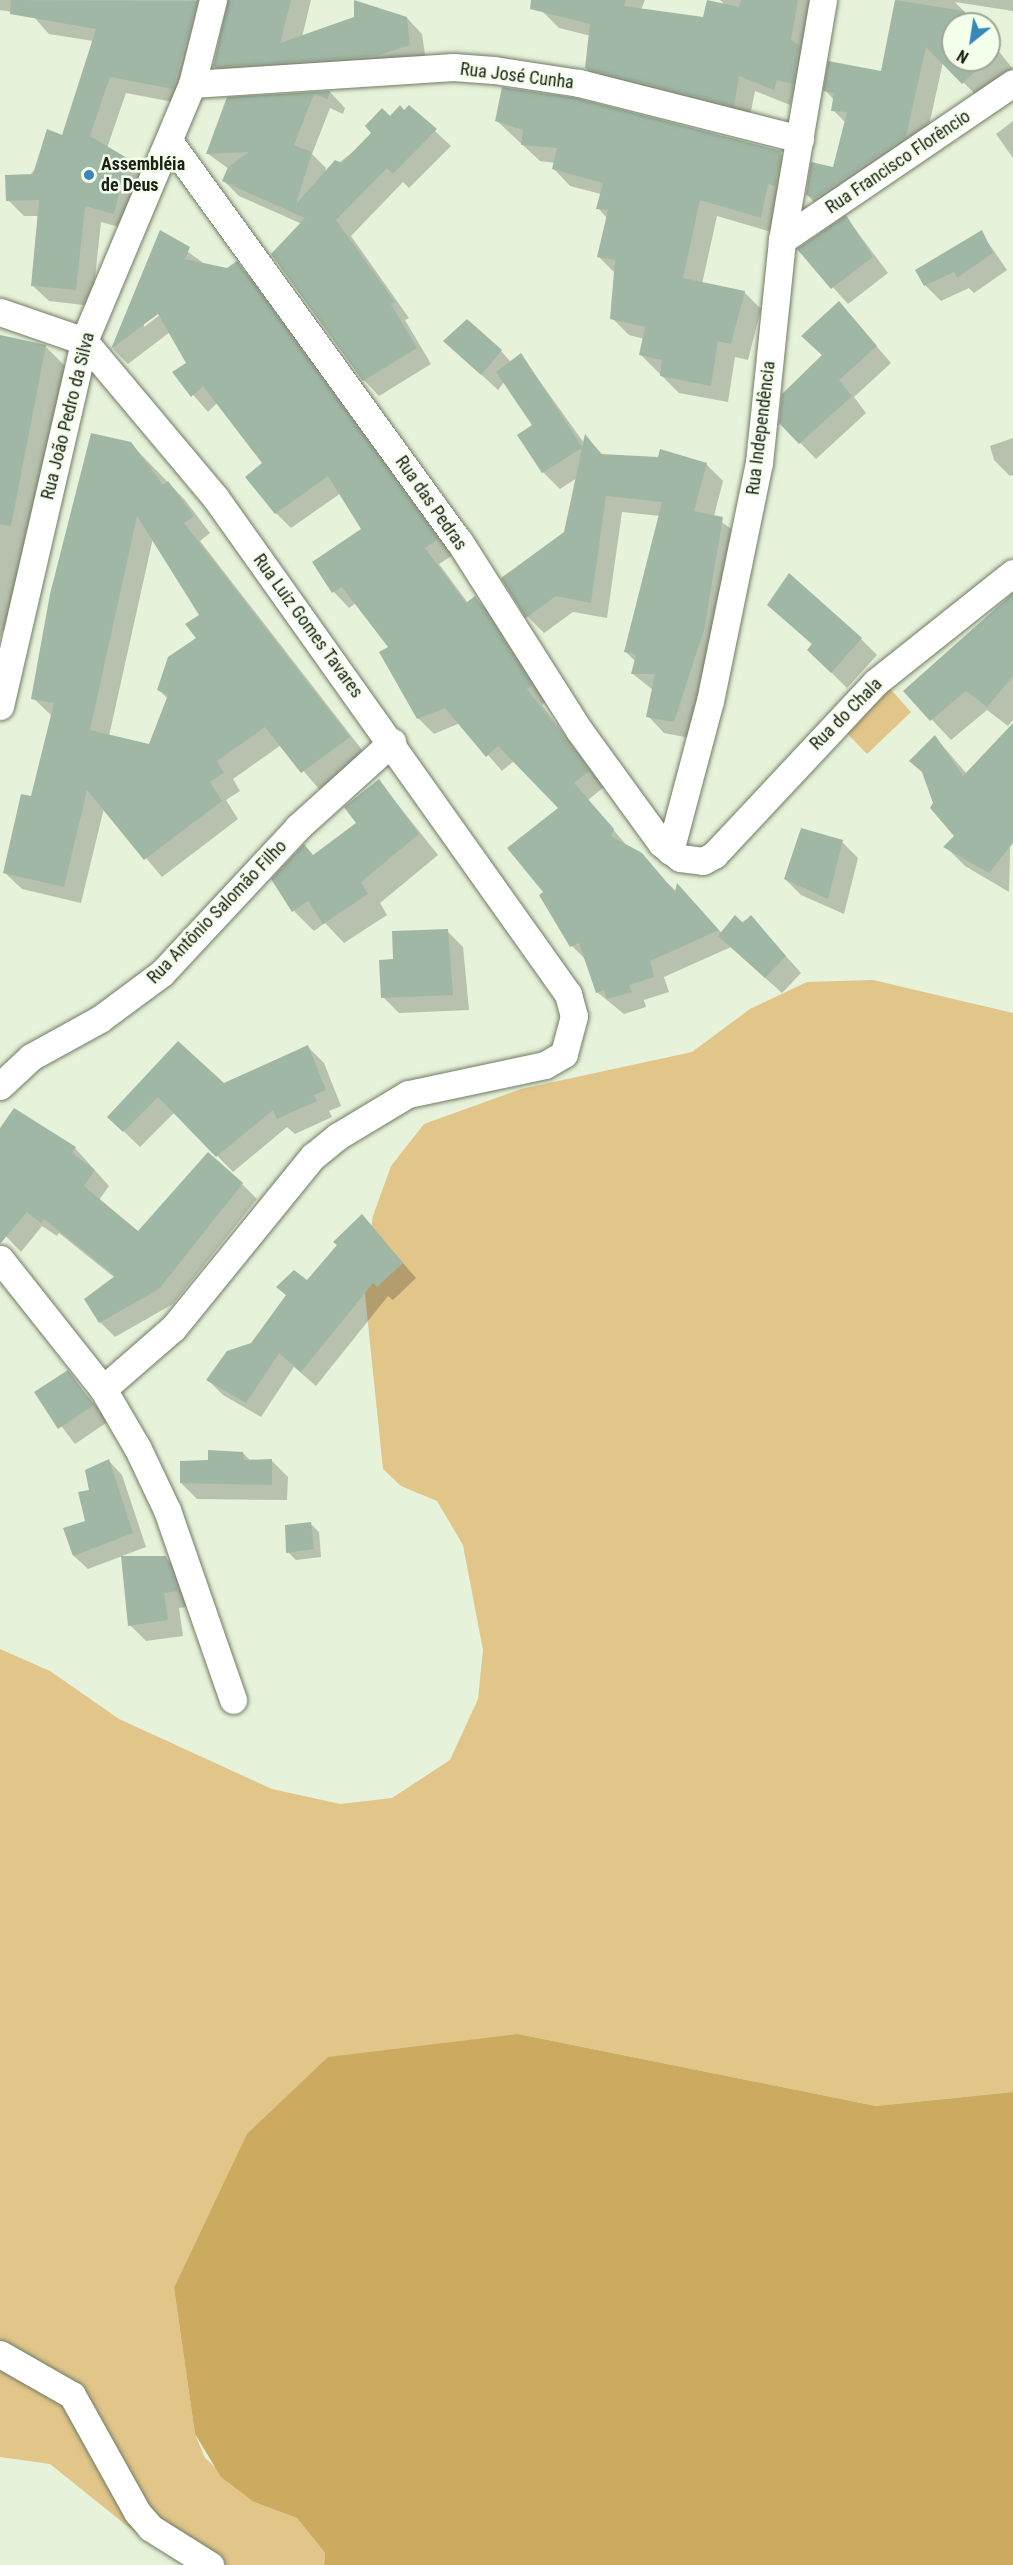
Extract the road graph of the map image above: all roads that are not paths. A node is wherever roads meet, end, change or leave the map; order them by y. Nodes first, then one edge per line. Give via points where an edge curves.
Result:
1 (213, 0) edge
2 (823, 0) edge
3 (1013, 83) edge
4 (192, 84) junction
5 (800, 139) junction
6 (169, 141) junction
7 (782, 240) junction
8 (0, 312) edge
9 (84, 341) junction
10 (1013, 573) edge
11 (0, 706) edge
12 (392, 742) junction
13 (681, 856) junction
14 (0, 1086) edge
15 (0, 1259) edge
16 (103, 1389) junction
17 (233, 1701) dead end
18 (0, 2354) edge
19 (210, 2565) edge

1 - 4 street, Rua João Pedro da Silva
2 - 5 street, Rua Independência
3 - 7 street, Rua Francisco Florêncio
4 - 5 street, Rua José Cunha via 453,68 495,70 579,83
4 - 6 street, Rua João Pedro da Silva
5 - 7 street, Rua Independência
6 - 9 street, Rua João Pedro da Silva
6 - 13 street, Rua das Pedras via 459,541 579,730
7 - 13 street, Rua Independência via 759,463
8 - 9 street
9 - 11 street, Rua João Pedro da Silva
9 - 12 street, Rua Luiz Gomes Tavares via 215,497
10 - 13 street, Rua do Chala via 876,682 714,855
12 - 14 street, Rua Antônio Salomão Filho via 298,827 162,974 100,1019 31,1057
12 - 16 street, Rua Luiz Gomes Tavares via 568,994 572,1035 564,1054 545,1065 408,1094 338,1136 313,1156 173,1328
15 - 16 street
16 - 17 street via 167,1510
18 - 19 street via 72,2395 137,2512 151,2528

